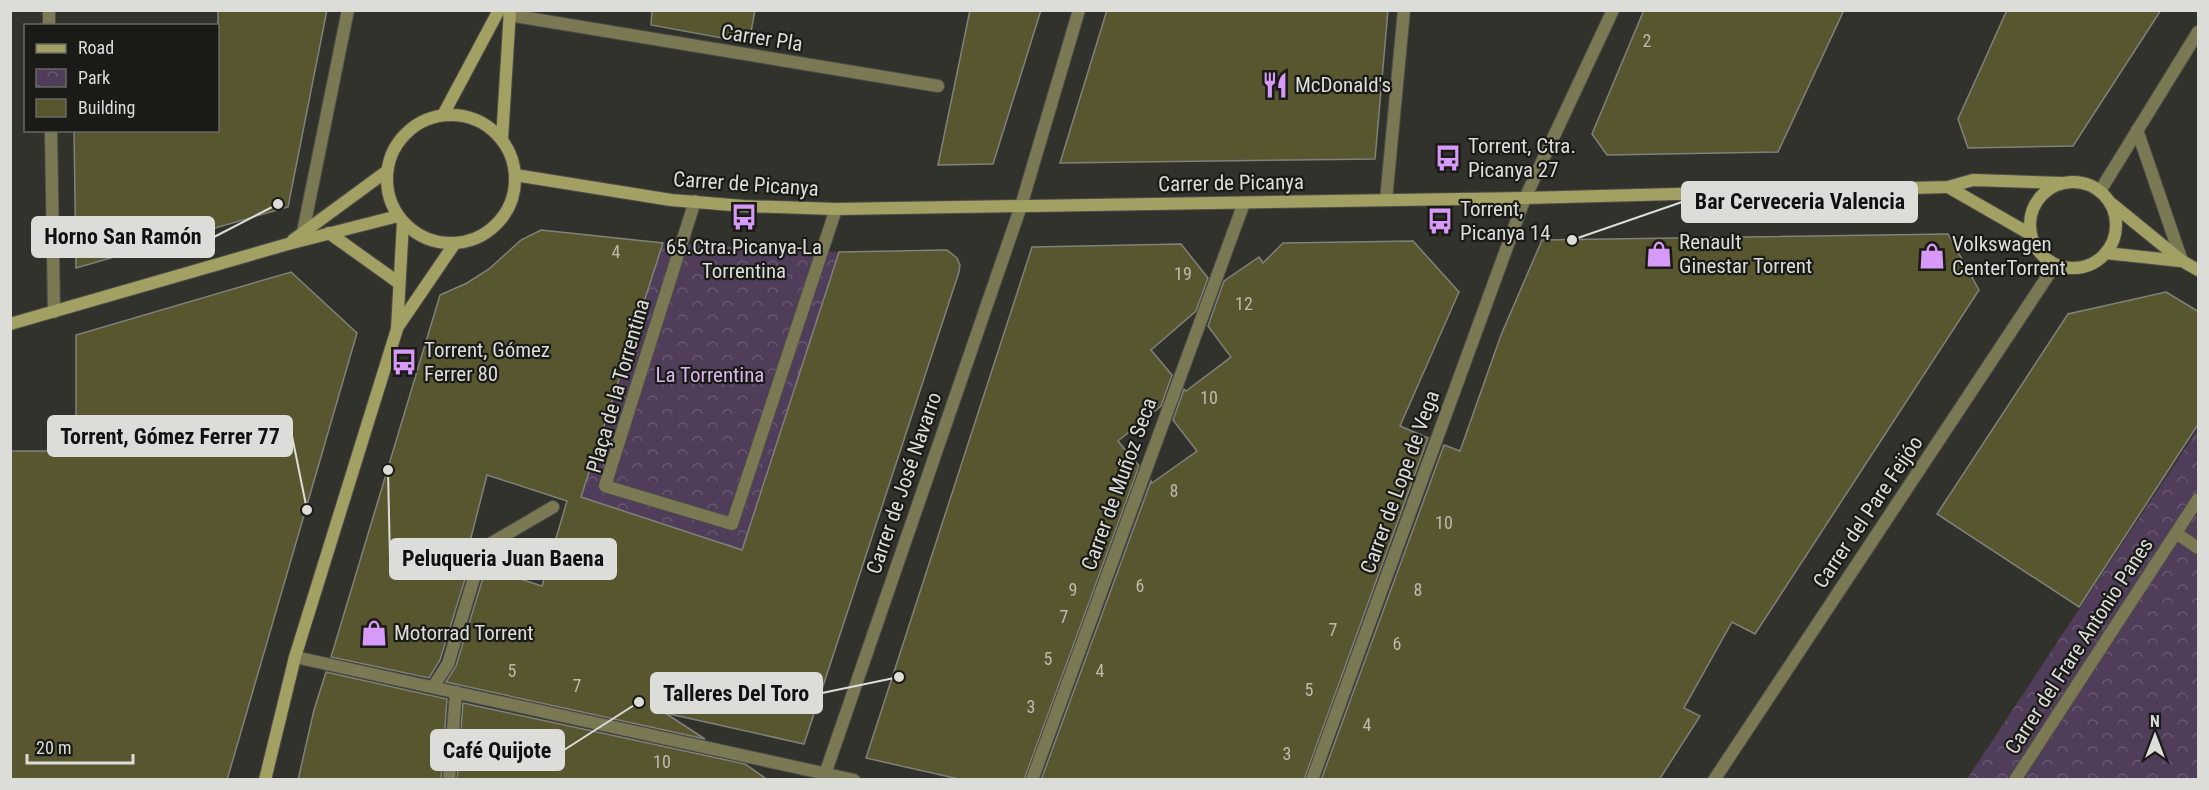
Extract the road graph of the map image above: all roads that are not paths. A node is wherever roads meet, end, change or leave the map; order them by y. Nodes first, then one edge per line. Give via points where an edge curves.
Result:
1 (348, 10) edge
2 (1079, 10) edge
3 (1404, 10) edge
4 (1613, 10) edge
5 (506, 12) edge
6 (2199, 32) edge
7 (938, 86) dead end
8 (443, 115) junction
9 (2137, 130) junction
10 (51, 132) edge
11 (502, 139) junction
12 (387, 171) junction
13 (515, 175) junction
14 (2062, 183) junction
15 (1948, 187) junction
16 (2100, 191) junction
17 (1525, 198) junction
18 (1386, 200) junction
19 (695, 201) junction
20 (2109, 201) junction
21 (1244, 202) junction
22 (1021, 206) junction
23 (836, 209) junction
24 (400, 219) junction
25 (303, 232) junction
26 (329, 233) junction
27 (2030, 234) junction
28 (455, 243) junction
29 (288, 244) junction
30 (2106, 253) junction
31 (2181, 261) junction
32 (2055, 265) junction
33 (2199, 270) edge
34 (399, 283) junction
35 (54, 312) junction
36 (10, 324) edge
37 (397, 329) junction
38 (2199, 499) edge
39 (553, 507) dead end
40 (2176, 533) junction
41 (2199, 548) edge
42 (296, 657) junction
43 (433, 687) junction
44 (456, 692) junction
45 (824, 776) edge
46 (265, 780) edge
47 (449, 780) edge
48 (854, 780) edge
49 (1032, 780) edge
50 (1312, 780) edge
51 (1714, 780) edge
52 (2015, 780) edge

1 - 25 street
2 - 22 street, Carrer de José Navarro
3 - 18 street
4 - 17 street, Carrer de Lope de Vega
5 - 7 street, Carrer Pla
5 - 8 street
5 - 11 street
6 - 9 street
8 - 11 street via 464,116 485,124
8 - 12 street via 413,126 397,142
9 - 16 street
9 - 31 street
10 - 35 street
11 - 13 street
12 - 24 street via 388,194
12 - 25 street
13 - 19 street, Carrer de Picanya
13 - 28 street via 514,193 505,214 483,235
14 - 15 street, Carrer de Picanya via 1973,180
14 - 16 street via 2075,182
14 - 27 street via 2050,188 2033,208
15 - 17 street, Carrer de Picanya
15 - 27 street
16 - 20 street
17 - 18 street, Carrer de Picanya
17 - 50 street, Carrer de Lope de Vega
18 - 21 street, Carrer de Picanya
19 - 23 street, Carrer de Picanya
19 - 23 street, Plaça de la Torrentina via 605,486 732,524
20 - 30 street via 2116,227
20 - 31 street
21 - 22 street, Carrer de Picanya
21 - 49 street, Carrer de Muñoz Seca
22 - 23 street, Carrer de Picanya
22 - 45 street, Carrer de José Navarro
24 - 26 street
24 - 28 street via 422,236
24 - 34 street
25 - 29 street
26 - 29 street
26 - 34 street
27 - 32 street via 2043,258
28 - 37 street
29 - 35 street
30 - 31 street
30 - 32 street via 2082,268
31 - 33 street
32 - 51 street, Carrer del Pare Feijóo
34 - 37 street
35 - 36 street
37 - 42 street
38 - 40 street, Carrer del Frare Antonio Panes
39 - 43 street via 483,548 448,664
40 - 41 street, Carrer del Frare Antonio Panes
40 - 52 street, Carrer del Frare Antonio Panes
42 - 43 street
42 - 46 street
43 - 44 street
44 - 45 street
44 - 47 street
45 - 48 street

